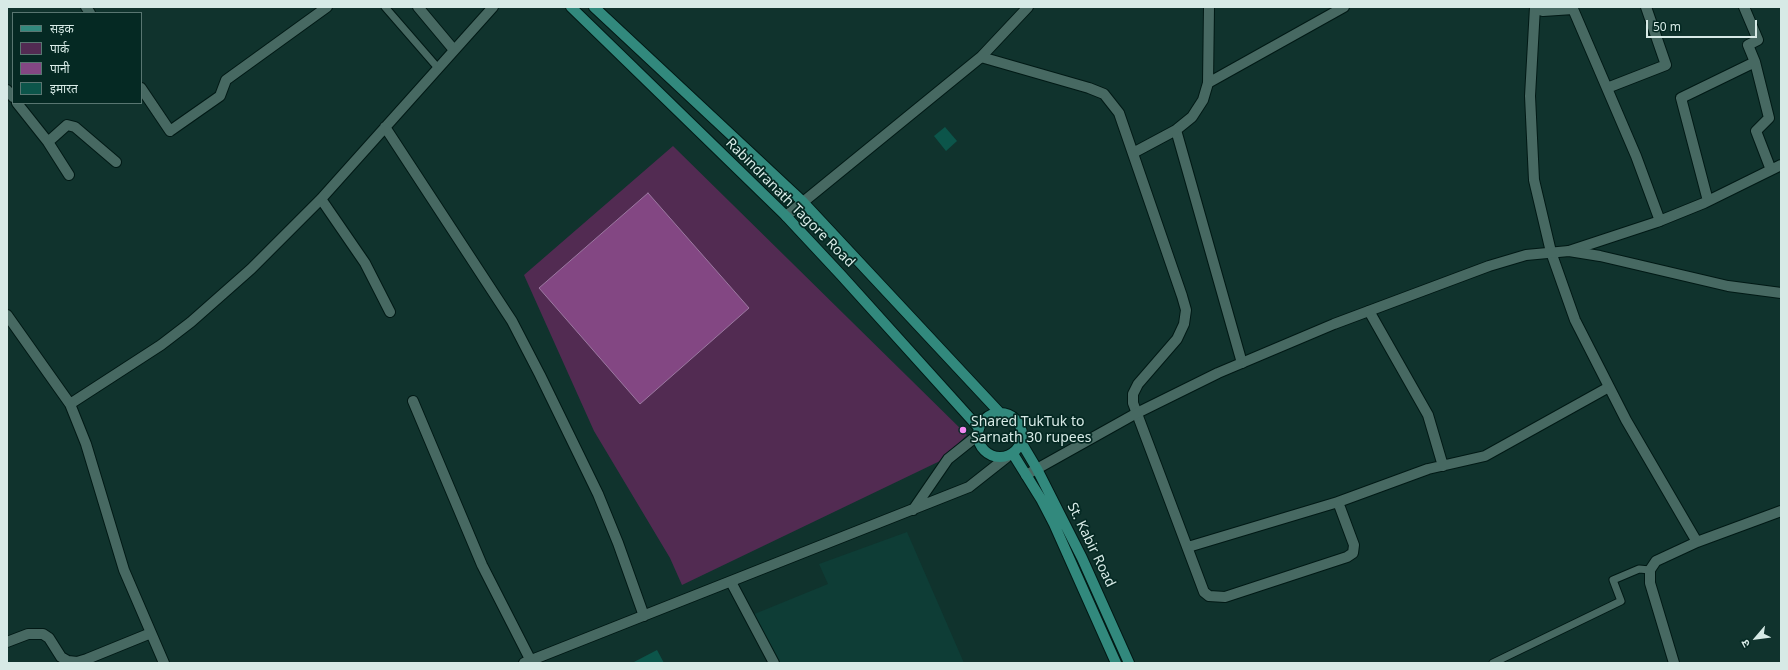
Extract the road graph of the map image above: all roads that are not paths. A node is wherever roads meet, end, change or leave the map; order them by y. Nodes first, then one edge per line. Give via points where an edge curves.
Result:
1 (327, 7) edge
2 (385, 7) edge
3 (418, 7) edge
4 (493, 7) edge
5 (571, 7) edge
6 (594, 7) edge
7 (1028, 7) edge
8 (1208, 7) edge
9 (1344, 7) edge
10 (1535, 7) edge
11 (1646, 7) edge
12 (1744, 7) edge
13 (454, 50) junction
14 (981, 57) junction
15 (1755, 62) junction
16 (438, 68) junction
17 (1208, 83) junction
18 (1607, 88) junction
19 (142, 89) edge
20 (18, 104) edge
21 (385, 127) junction
22 (1176, 130) junction
23 (48, 142) junction
24 (1134, 153) junction
25 (116, 162) dead end
26 (1781, 165) edge
27 (1771, 170) junction
28 (69, 175) dead end
29 (320, 199) junction
30 (1708, 201) junction
31 (803, 202) junction
32 (786, 216) junction
33 (1660, 221) junction
34 (1569, 251) junction
35 (1550, 252) junction
36 (1781, 293) edge
37 (1369, 311) junction
38 (390, 312) dead end
39 (7, 315) edge
40 (1242, 363) junction
41 (1609, 387) junction
42 (414, 401) dead end
43 (70, 404) junction
44 (1000, 413) junction
45 (1135, 414) junction
46 (978, 432) junction
47 (1021, 442) junction
48 (1010, 455) junction
49 (1443, 466) junction
50 (1037, 469) junction
51 (1026, 475) junction
52 (1338, 502) junction
53 (913, 510) junction
54 (1781, 511) edge
55 (1697, 542) junction
56 (1188, 547) junction
57 (1650, 570) junction
58 (731, 582) junction
59 (644, 616) junction
60 (151, 633) junction
61 (7, 642) edge
62 (529, 662) edge
63 (164, 663) edge
64 (774, 663) edge
65 (1116, 663) edge
66 (1129, 663) edge
67 (1493, 663) edge
68 (1674, 663) edge

1 - 19 street via 226,80 220,96 170,131
2 - 16 lane
3 - 13 street
4 - 13 street
5 - 32 main road, Rabindranath Tagore Road
6 - 31 main road, Rabindranath Tagore Road
7 - 14 street
8 - 17 street
9 - 17 street
10 - 18 street via 1543,11 1573,9
10 - 35 street via 1530,96 1534,173
11 - 18 street via 1666,65
12 - 15 street via 1758,40 1748,45
13 - 16 street
14 - 24 street via 1104,94 1119,113
14 - 31 street
15 - 27 street via 1769,118 1756,131
15 - 30 street via 1681,98
16 - 21 street
17 - 22 street via 1203,100 1192,117
18 - 33 street
20 - 23 street
21 - 29 street
21 - 59 street via 512,321 598,494
22 - 24 street
22 - 40 street
23 - 25 street via 67,125 75,127
23 - 28 street
24 - 45 street via 1186,310 1184,324 1177,339 1138,384 1133,394
26 - 27 street
27 - 30 street
29 - 38 street via 365,263
29 - 43 street via 251,269 191,322 161,345
30 - 33 street
31 - 32 street
31 - 44 main road, Rabindranath Tagore Road
32 - 46 main road, Rabindranath Tagore Road via 842,275
33 - 34 street
34 - 35 street
34 - 36 street via 1728,286
35 - 37 street via 1526,255 1489,266
35 - 41 street via 1575,320
37 - 40 street
37 - 49 street via 1428,415
39 - 43 street
40 - 45 street
41 - 49 street via 1485,456
41 - 55 street
42 - 62 street via 482,565
43 - 60 street via 86,444 124,570
44 - 46 main road via 987,417
44 - 47 main road, Rabindranath Tagore Road via 1007,414 1018,422 1023,435
45 - 50 street
45 - 56 street
46 - 48 main road, Rabindranath Tagore Road via 982,448 987,453 993,457
46 - 53 street via 948,459
47 - 48 main road
47 - 50 main road, St. Kabir Road
48 - 51 main road, St. Kabir Road
48 - 53 street via 969,487
49 - 52 street via 1428,469
50 - 51 street
50 - 66 main road, St. Kabir Road via 1082,558
51 - 65 main road, St. Kabir Road via 1054,524
52 - 56 street
52 - 56 street via 1354,545 1353,553 1226,597 1209,596 1204,592
53 - 58 street
54 - 55 street
55 - 57 street via 1656,561
57 - 67 lane via 1639,569 1613,580 1621,601
57 - 68 street via 1650,583
58 - 59 street
58 - 64 street
59 - 62 street
60 - 61 street via 77,662 61,657 49,638 43,634 28,634
60 - 63 street

